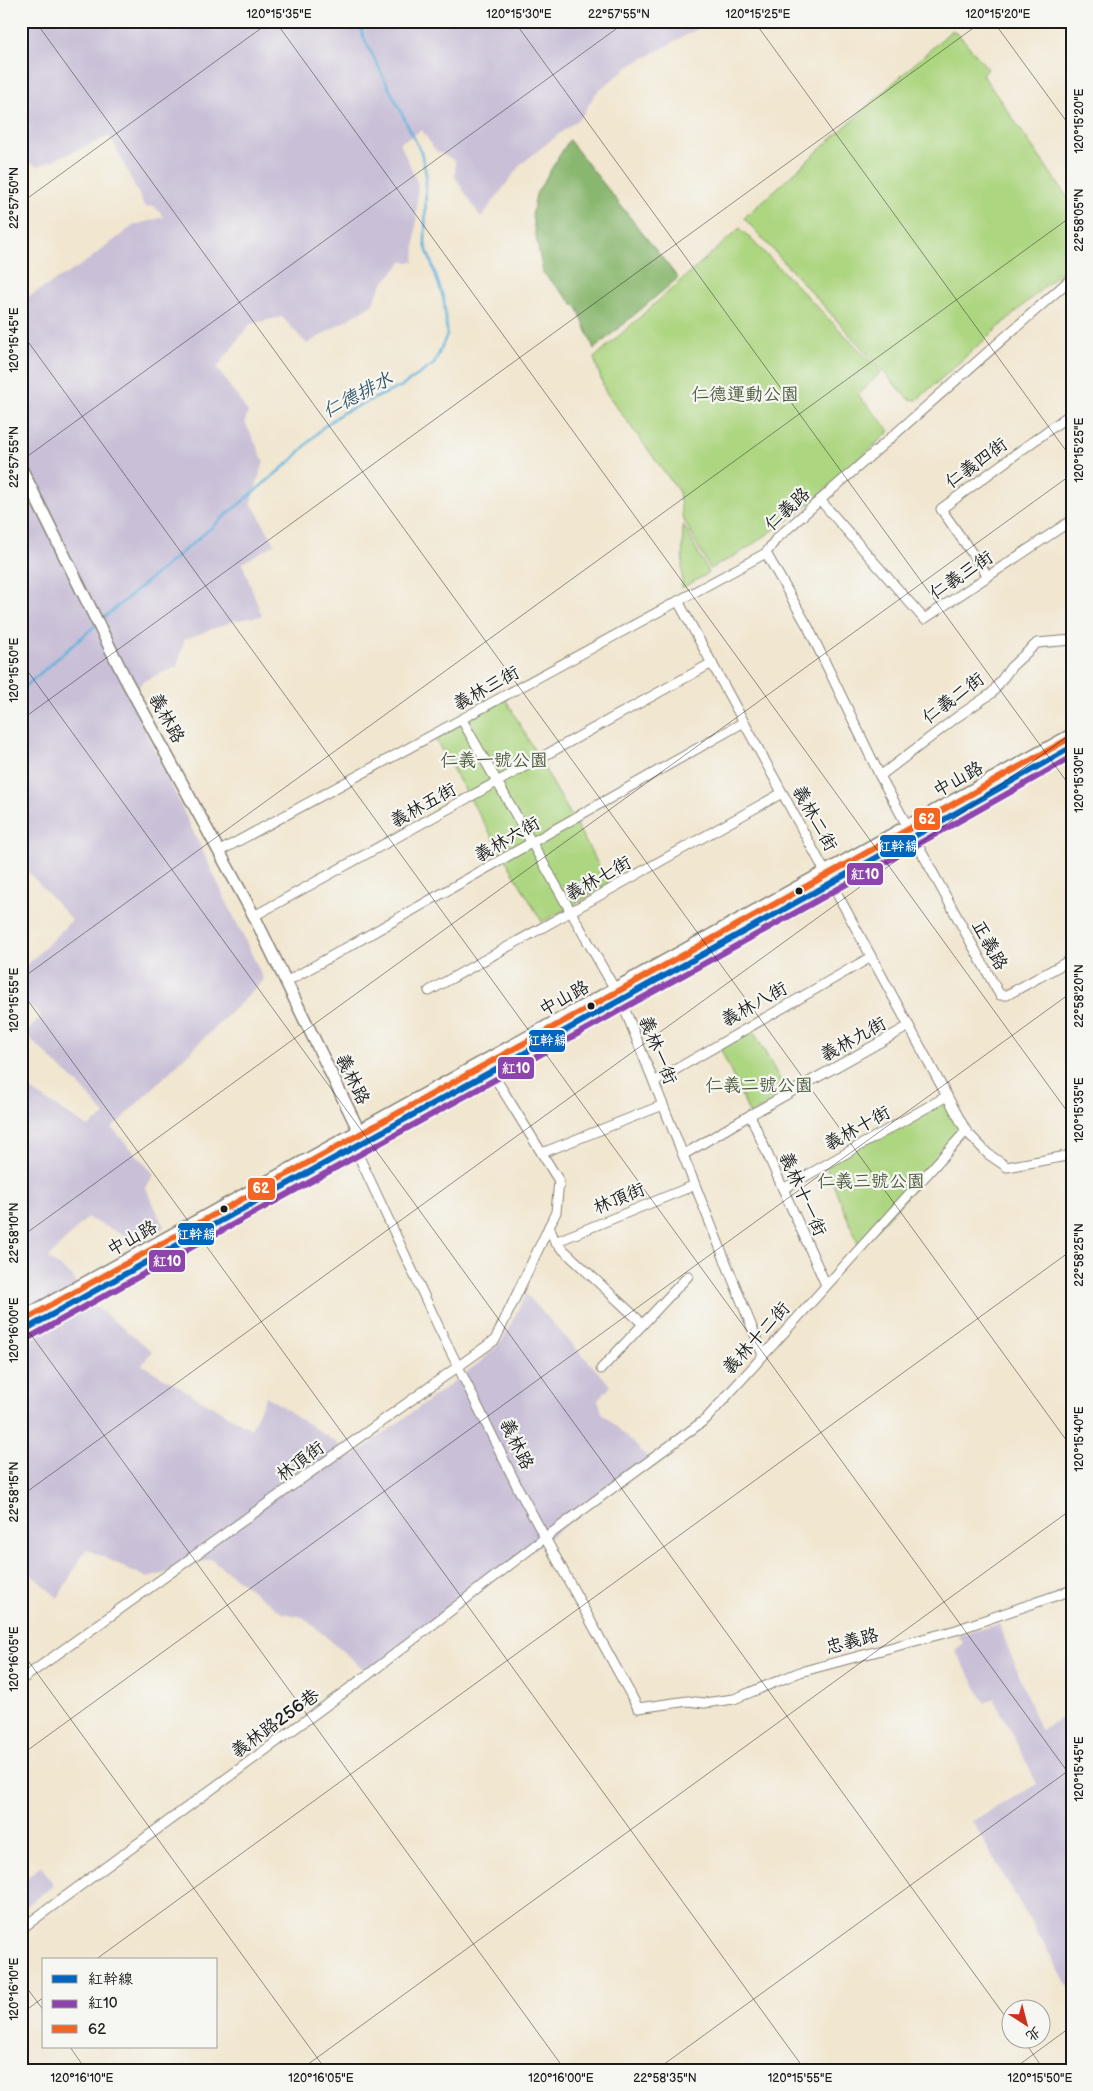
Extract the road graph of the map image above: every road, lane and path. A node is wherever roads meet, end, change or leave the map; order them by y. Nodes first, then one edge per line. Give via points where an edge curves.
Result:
1 (1072, 278) edge
2 (1072, 413) edge
3 (21, 468) edge
4 (820, 500) junction
5 (1072, 520) edge
6 (766, 552) junction
7 (988, 576) junction
8 (678, 601) junction
9 (1072, 640) edge
10 (712, 662) junction
11 (462, 720) junction
12 (744, 722) junction
13 (1072, 735) edge
14 (1072, 747) edge
15 (880, 776) junction
16 (497, 782) junction
17 (782, 793) junction
18 (911, 833) junction
19 (531, 844) junction
20 (220, 851) junction
21 (829, 879) junction
22 (570, 912) junction
23 (254, 916) junction
24 (871, 957) junction
25 (1072, 959) edge
26 (286, 982) junction
27 (429, 991) dead end
28 (618, 995) junction
29 (909, 1026) junction
30 (488, 1067) junction
31 (654, 1082) junction
32 (947, 1096) junction
33 (663, 1105) junction
34 (750, 1115) junction
35 (359, 1131) junction
36 (966, 1131) junction
37 (354, 1146) junction
38 (542, 1153) junction
39 (684, 1155) junction
40 (1072, 1155) edge
41 (695, 1184) junction
42 (783, 1189) junction
43 (550, 1226) junction
44 (555, 1242) junction
45 (688, 1276) dead end
46 (826, 1285) junction
47 (21, 1319) edge
48 (643, 1324) junction
49 (21, 1332) edge
50 (764, 1355) junction
51 (459, 1368) junction
52 (601, 1369) dead end
53 (545, 1539) junction
54 (1072, 1590) edge
55 (21, 1680) edge
56 (638, 1708) joint
57 (21, 1929) edge

1 - 4 street, 仁義路
2 - 7 street, 仁義四街 via 941,509
3 - 20 street, 義林路 via 125,678
4 - 6 street, 仁義路
4 - 7 street, 仁義三街 via 924,619
5 - 7 street, 仁義三街
6 - 8 street, 義林三街
6 - 15 street, 仁義路 via 808,628
8 - 10 street, 義林二街
8 - 11 street, 義林三街
9 - 15 street, 仁義二街 via 1037,643 1011,667 992,693
10 - 12 street, 義林二街
10 - 16 street, 義林五街
11 - 16 street, 義林一街
11 - 20 street, 義林三街
12 - 17 street, 義林二街
12 - 19 street, 義林六街
13 - 18 main road, 中山路
14 - 18 main road, 中山路
15 - 18 street, 仁義路
16 - 19 street, 義林一街
16 - 23 street, 義林五街
17 - 21 street, 義林二街
17 - 22 street, 義林七街
18 - 21 main road, 中山路
18 - 25 street, 正義路 via 1000,995 1006,995
19 - 22 street, 義林一街
19 - 26 street, 義林六街
20 - 23 street, 義林路
21 - 24 street, 義林二街
21 - 28 main road, 中山路
22 - 27 street, 義林七街
22 - 28 street, 義林一街
23 - 26 street, 義林路
24 - 29 street, 義林二街
24 - 31 street, 義林八街
26 - 35 street, 義林路
28 - 30 main road, 中山路
28 - 31 street, 義林一街
29 - 32 street, 義林二街
29 - 34 street, 義林九街
30 - 35 main road, 中山路
30 - 37 main road, 中山路
30 - 38 street, 林頂街
31 - 33 street, 義林一街
32 - 36 street, 義林二街
32 - 42 street, 義林十街
33 - 38 street
33 - 39 street, 義林一街
34 - 39 street, 義林九街
34 - 42 street, 義林十一街
35 - 37 street, 義林路
35 - 47 main road, 中山路
36 - 40 street, 義林二街 via 988,1154 1007,1166
36 - 46 street, 義林十二街
37 - 49 main road, 中山路
37 - 51 street, 義林路
38 - 43 street, 林頂街 via 559,1181 556,1212
39 - 41 street, 義林一街
41 - 44 street, 林頂街
41 - 50 street, 義林一街
42 - 46 street, 義林十一街
43 - 44 street
43 - 51 street, 林頂街 via 495,1340
44 - 48 street
45 - 48 street
46 - 50 street, 義林十二街
48 - 52 street
50 - 53 street, 義林十二街 via 706,1418
51 - 53 street, 義林路
51 - 55 street, 林頂街
53 - 56 street, 義林路
53 - 57 street, 義林路256巷 via 369,1674
54 - 56 street, 忠義路 via 956,1630 800,1672 734,1699

